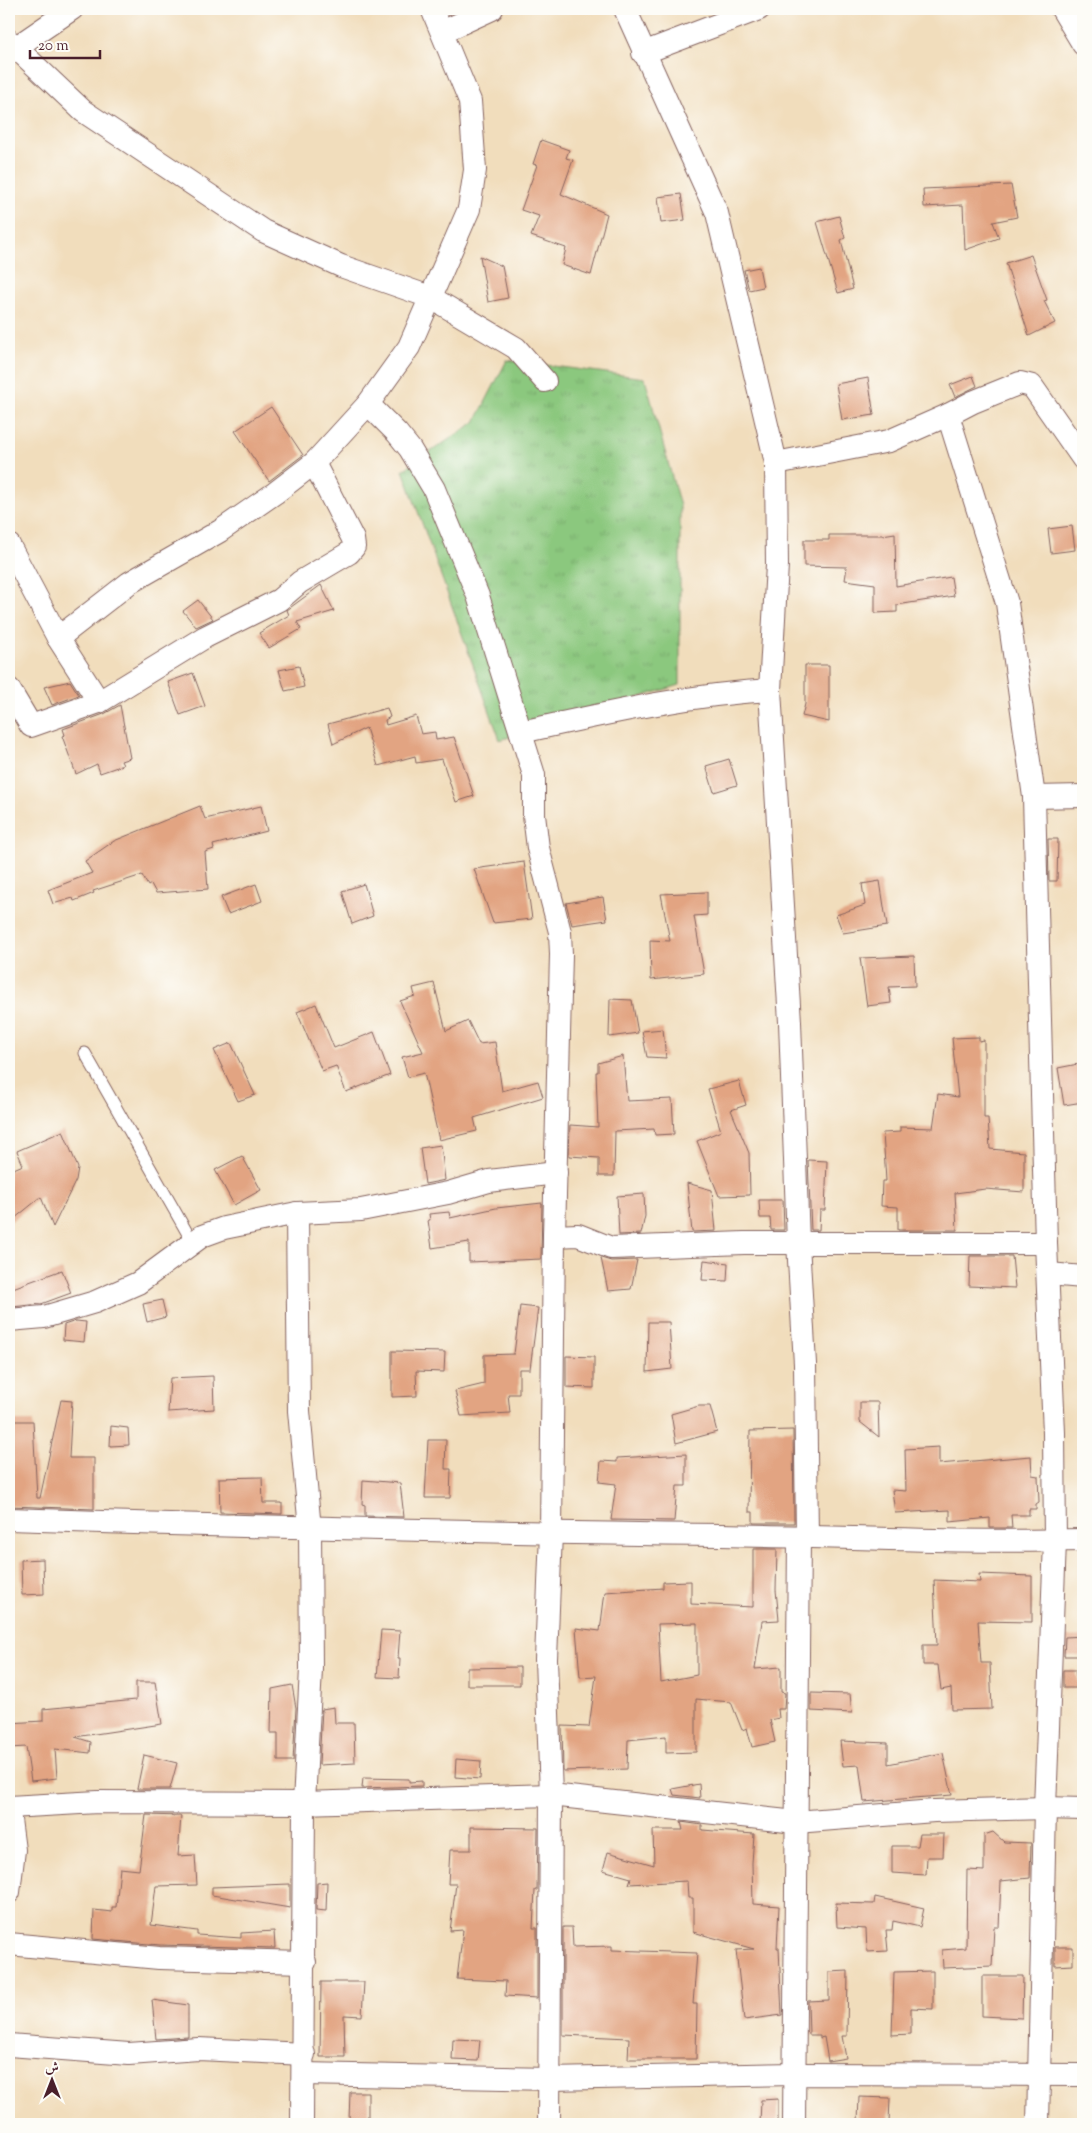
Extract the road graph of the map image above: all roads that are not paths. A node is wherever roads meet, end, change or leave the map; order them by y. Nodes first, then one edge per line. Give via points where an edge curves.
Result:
1 (72, 9) edge
2 (432, 9) edge
3 (492, 9) edge
4 (625, 9) edge
5 (759, 9) edge
6 (1062, 9) edge
7 (442, 32) junction
8 (1083, 44) edge
9 (11, 47) edge
10 (643, 53) junction
11 (430, 297) junction
12 (545, 381) dead end
13 (368, 404) junction
14 (948, 415) junction
15 (1083, 459) edge
16 (314, 463) junction
17 (776, 463) junction
18 (9, 545) edge
19 (58, 638) junction
20 (9, 689) edge
21 (770, 690) junction
22 (99, 702) junction
23 (521, 732) junction
24 (1083, 796) edge
25 (1034, 797) junction
26 (85, 1053) dead end
27 (556, 1174) junction
28 (297, 1214) junction
29 (554, 1236) junction
30 (193, 1242) junction
31 (1046, 1242) junction
32 (798, 1243) junction
33 (1049, 1274) junction
34 (1083, 1277) edge
35 (9, 1320) edge
36 (9, 1519) edge
37 (310, 1529) junction
38 (551, 1533) junction
39 (803, 1537) junction
40 (1083, 1540) edge
41 (1055, 1541) junction
42 (551, 1796) junction
43 (304, 1803) junction
44 (9, 1807) edge
45 (1045, 1808) junction
46 (1083, 1809) edge
47 (9, 1812) edge
48 (796, 1822) junction
49 (9, 1892) edge
50 (9, 1944) edge
51 (305, 1962) junction
52 (9, 2045) edge
53 (303, 2064) junction
54 (794, 2074) junction
55 (1083, 2075) edge
56 (1038, 2076) junction
57 (550, 2079) junction
58 (302, 2124) edge
59 (549, 2124) edge
60 (794, 2124) edge
61 (1038, 2124) edge

1 - 9 street
2 - 7 street
3 - 7 street
4 - 10 street
5 - 10 street
6 - 8 street
7 - 11 street via 470,101 475,170 469,209
9 - 11 street via 83,111 263,231 341,266
10 - 17 street via 717,213
11 - 12 street via 516,348
11 - 13 street via 409,347
13 - 16 street
13 - 23 street via 402,438 434,489 478,596
14 - 15 street via 973,402 1026,383 1032,386
14 - 17 street via 881,443
14 - 25 street via 1007,604
16 - 19 street via 220,530 129,582
16 - 22 street via 353,540 354,547 349,553 300,582 279,600 205,637
17 - 21 street via 777,566
18 - 19 street
19 - 22 street
20 - 22 street via 31,726
21 - 23 street via 634,707
21 - 32 street via 790,1022
23 - 27 street via 534,775 538,848 560,932
24 - 25 street
25 - 31 street
26 - 30 lane
27 - 28 street via 489,1181 448,1193 361,1210
27 - 29 street
28 - 30 street via 224,1228
28 - 37 street via 299,1411
29 - 32 street via 578,1235 610,1248
29 - 38 street
30 - 35 street via 138,1282 95,1302 44,1318
31 - 32 street
31 - 33 street
32 - 39 street via 805,1364
33 - 34 street
33 - 41 street
36 - 37 street
37 - 38 street
37 - 43 street via 311,1669
38 - 39 street
38 - 42 street via 546,1659
39 - 41 street via 938,1542
39 - 48 street
40 - 41 street
41 - 45 street
42 - 43 street
42 - 48 street
42 - 57 street
43 - 44 street via 98,1802
43 - 51 street
45 - 46 street
45 - 48 street via 934,1811
45 - 56 street
47 - 49 street via 14,1850
48 - 54 street
50 - 51 street via 159,1958
51 - 53 street
52 - 53 street via 129,2054 198,2049
53 - 57 street
53 - 58 street
54 - 56 street
54 - 57 street
54 - 60 street
55 - 56 street
56 - 61 street
57 - 59 street

